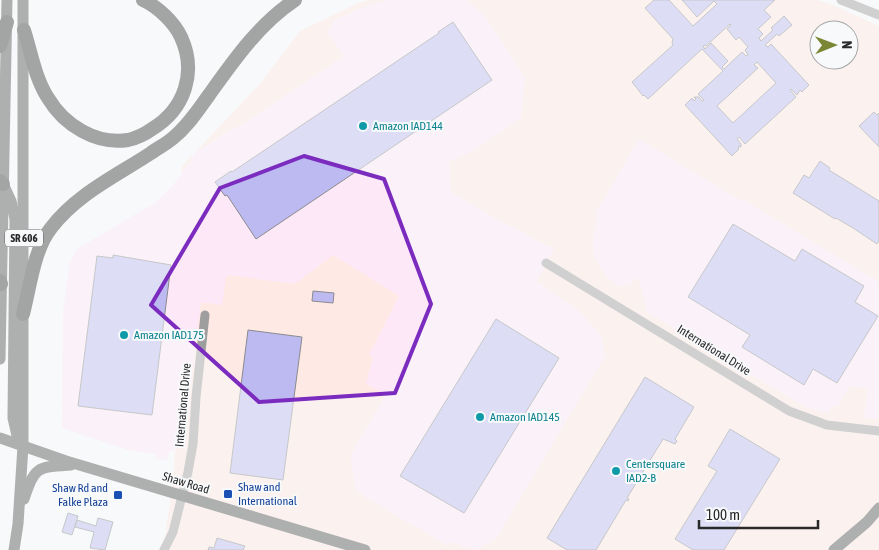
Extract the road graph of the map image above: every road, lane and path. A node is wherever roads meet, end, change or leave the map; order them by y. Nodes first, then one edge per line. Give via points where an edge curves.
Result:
1 (143, 0) edge
2 (295, 0) edge
3 (841, 0) edge
4 (7, 2) edge
5 (23, 2) edge
6 (879, 15) edge
7 (7, 22) junction
8 (24, 30) junction
9 (0, 46) edge
10 (2, 183) edge
11 (546, 263) dead end
12 (0, 283) edge
13 (23, 314) junction
14 (205, 315) dead end
15 (0, 359) edge
16 (879, 431) edge
17 (0, 438) edge
18 (22, 446) junction
19 (79, 465) junction
20 (182, 496) junction
21 (879, 508) edge
22 (19, 515) junction
23 (14, 550) edge
24 (164, 550) edge
25 (365, 550) edge
26 (834, 550) edge

1 - 8 highway via 177,28 186,48 188,82 183,98 161,124 144,135 129,139 101,139 74,126 60,114 38,78
2 - 13 highway via 254,36 191,120 172,139 86,194 63,213 43,241
3 - 6 street
4 - 7 main road, SR 606
5 - 8 main road, SR 606
7 - 9 highway
7 - 10 main road, SR 606
8 - 13 main road, SR 606
10 - 12 main road, SR 606
10 - 18 main road via 11,200 15,219 13,418
11 - 16 street, International Drive via 790,412 827,425
12 - 15 main road, SR 606
13 - 18 main road, SR 606
14 - 20 street, International Drive via 193,444
17 - 18 main road, Shaw Road
18 - 19 main road, Shaw Road
18 - 22 main road, SR 606
19 - 20 main road, Shaw Road
19 - 22 main road via 38,470 30,482
20 - 24 street, International Drive via 173,532
20 - 25 main road, Shaw Road
21 - 26 main road
22 - 23 main road, SR 606

